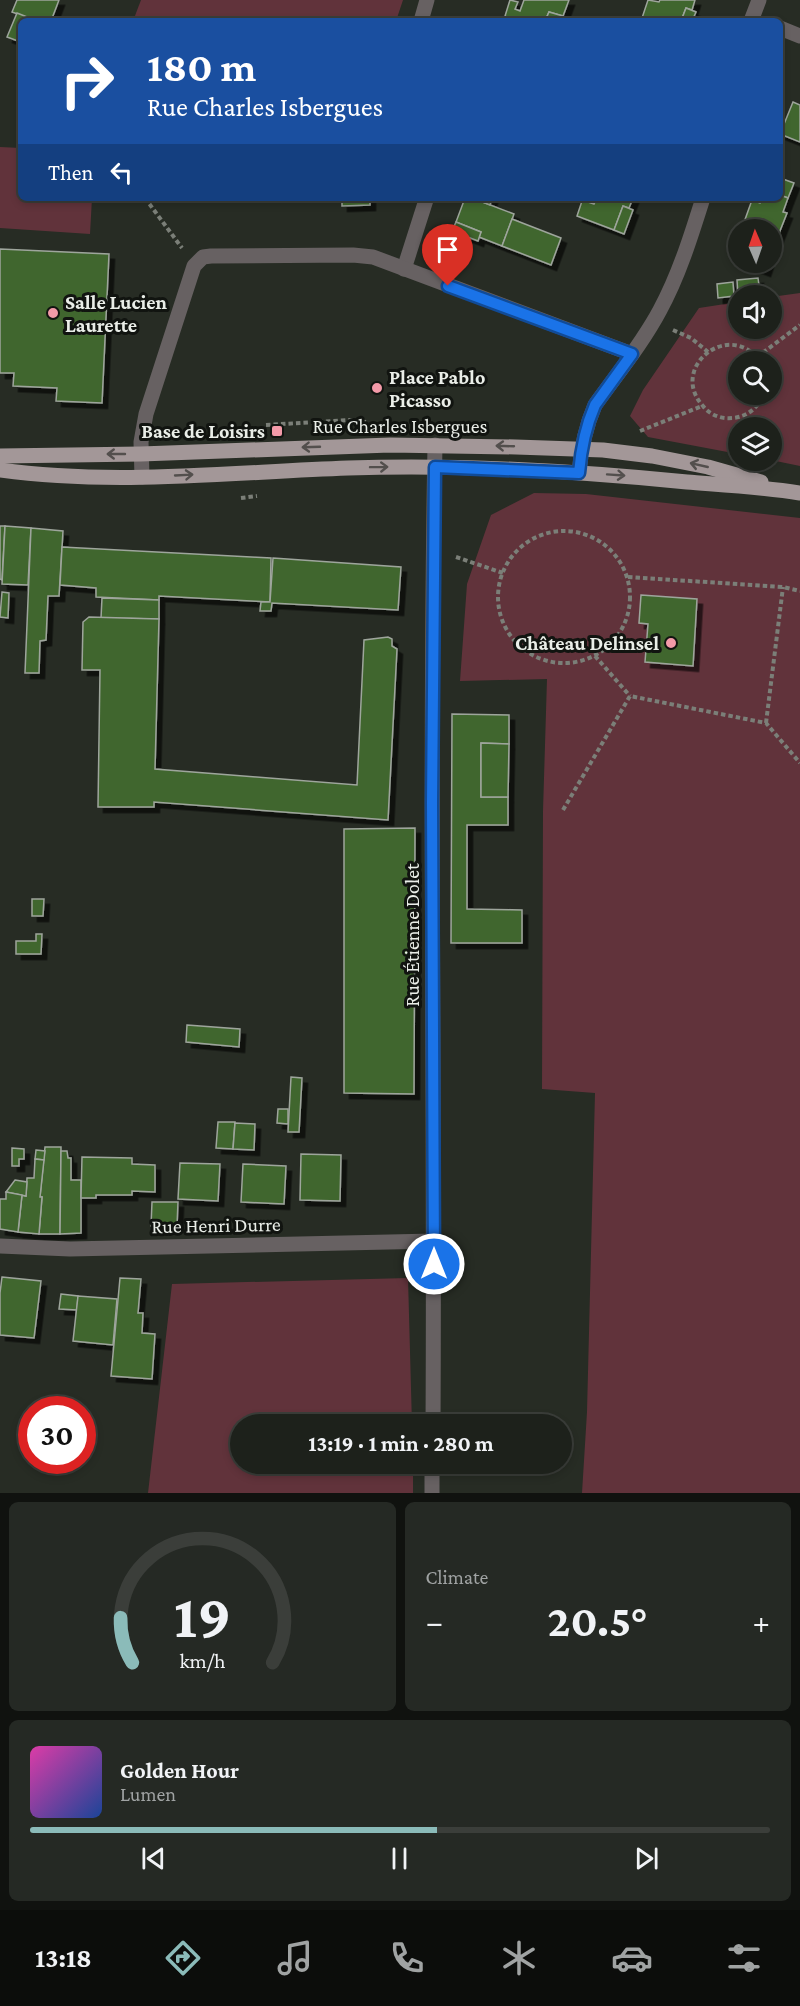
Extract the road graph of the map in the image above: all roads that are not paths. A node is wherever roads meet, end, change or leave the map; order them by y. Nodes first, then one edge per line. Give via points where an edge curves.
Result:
1 (427, 0) edge
2 (759, 0) edge
3 (422, 18) edge
4 (755, 18) edge
5 (783, 29) edge
6 (800, 36) edge
7 (426, 201) edge
8 (702, 201) edge
9 (404, 269) junction
10 (632, 354) junction
11 (435, 445) junction
12 (581, 449) junction
13 (141, 454) junction
14 (0, 456) edge
15 (435, 467) junction
16 (0, 470) edge
17 (579, 473) junction
18 (142, 477) junction
19 (798, 492) edge
20 (434, 1241) junction
21 (0, 1246) edge
22 (433, 1414) edge
23 (432, 1474) edge
24 (432, 1493) edge

1 - 3 street
2 - 4 street
5 - 6 street
7 - 9 street
8 - 10 street via 661,309
9 - 10 street
9 - 13 street via 373,257 353,255 203,257 194,266 146,414
10 - 12 street via 595,405
12 -> 11 main road, Rue Charles Isbergues
11 -> 13 main road, Rue Charles Isbergues
11 - 15 street, Rue Étienne Dolet
12 - 17 street
19 -> 12 main road, Rue Charles Isbergues via 681,461
13 -> 14 main road, Rue Charles Isbergues
13 - 18 street
15 - 17 main road, Rue Charles Isbergues
18 -> 15 main road, Rue Charles Isbergues
15 - 20 street, Rue Étienne Dolet
16 - 18 main road, Rue Charles Isbergues via 57,476
17 -> 19 main road, Rue Charles Isbergues
20 - 21 street, Rue Henri Durre via 70,1249
20 - 22 street, Rue Étienne Dolet
23 - 24 street

